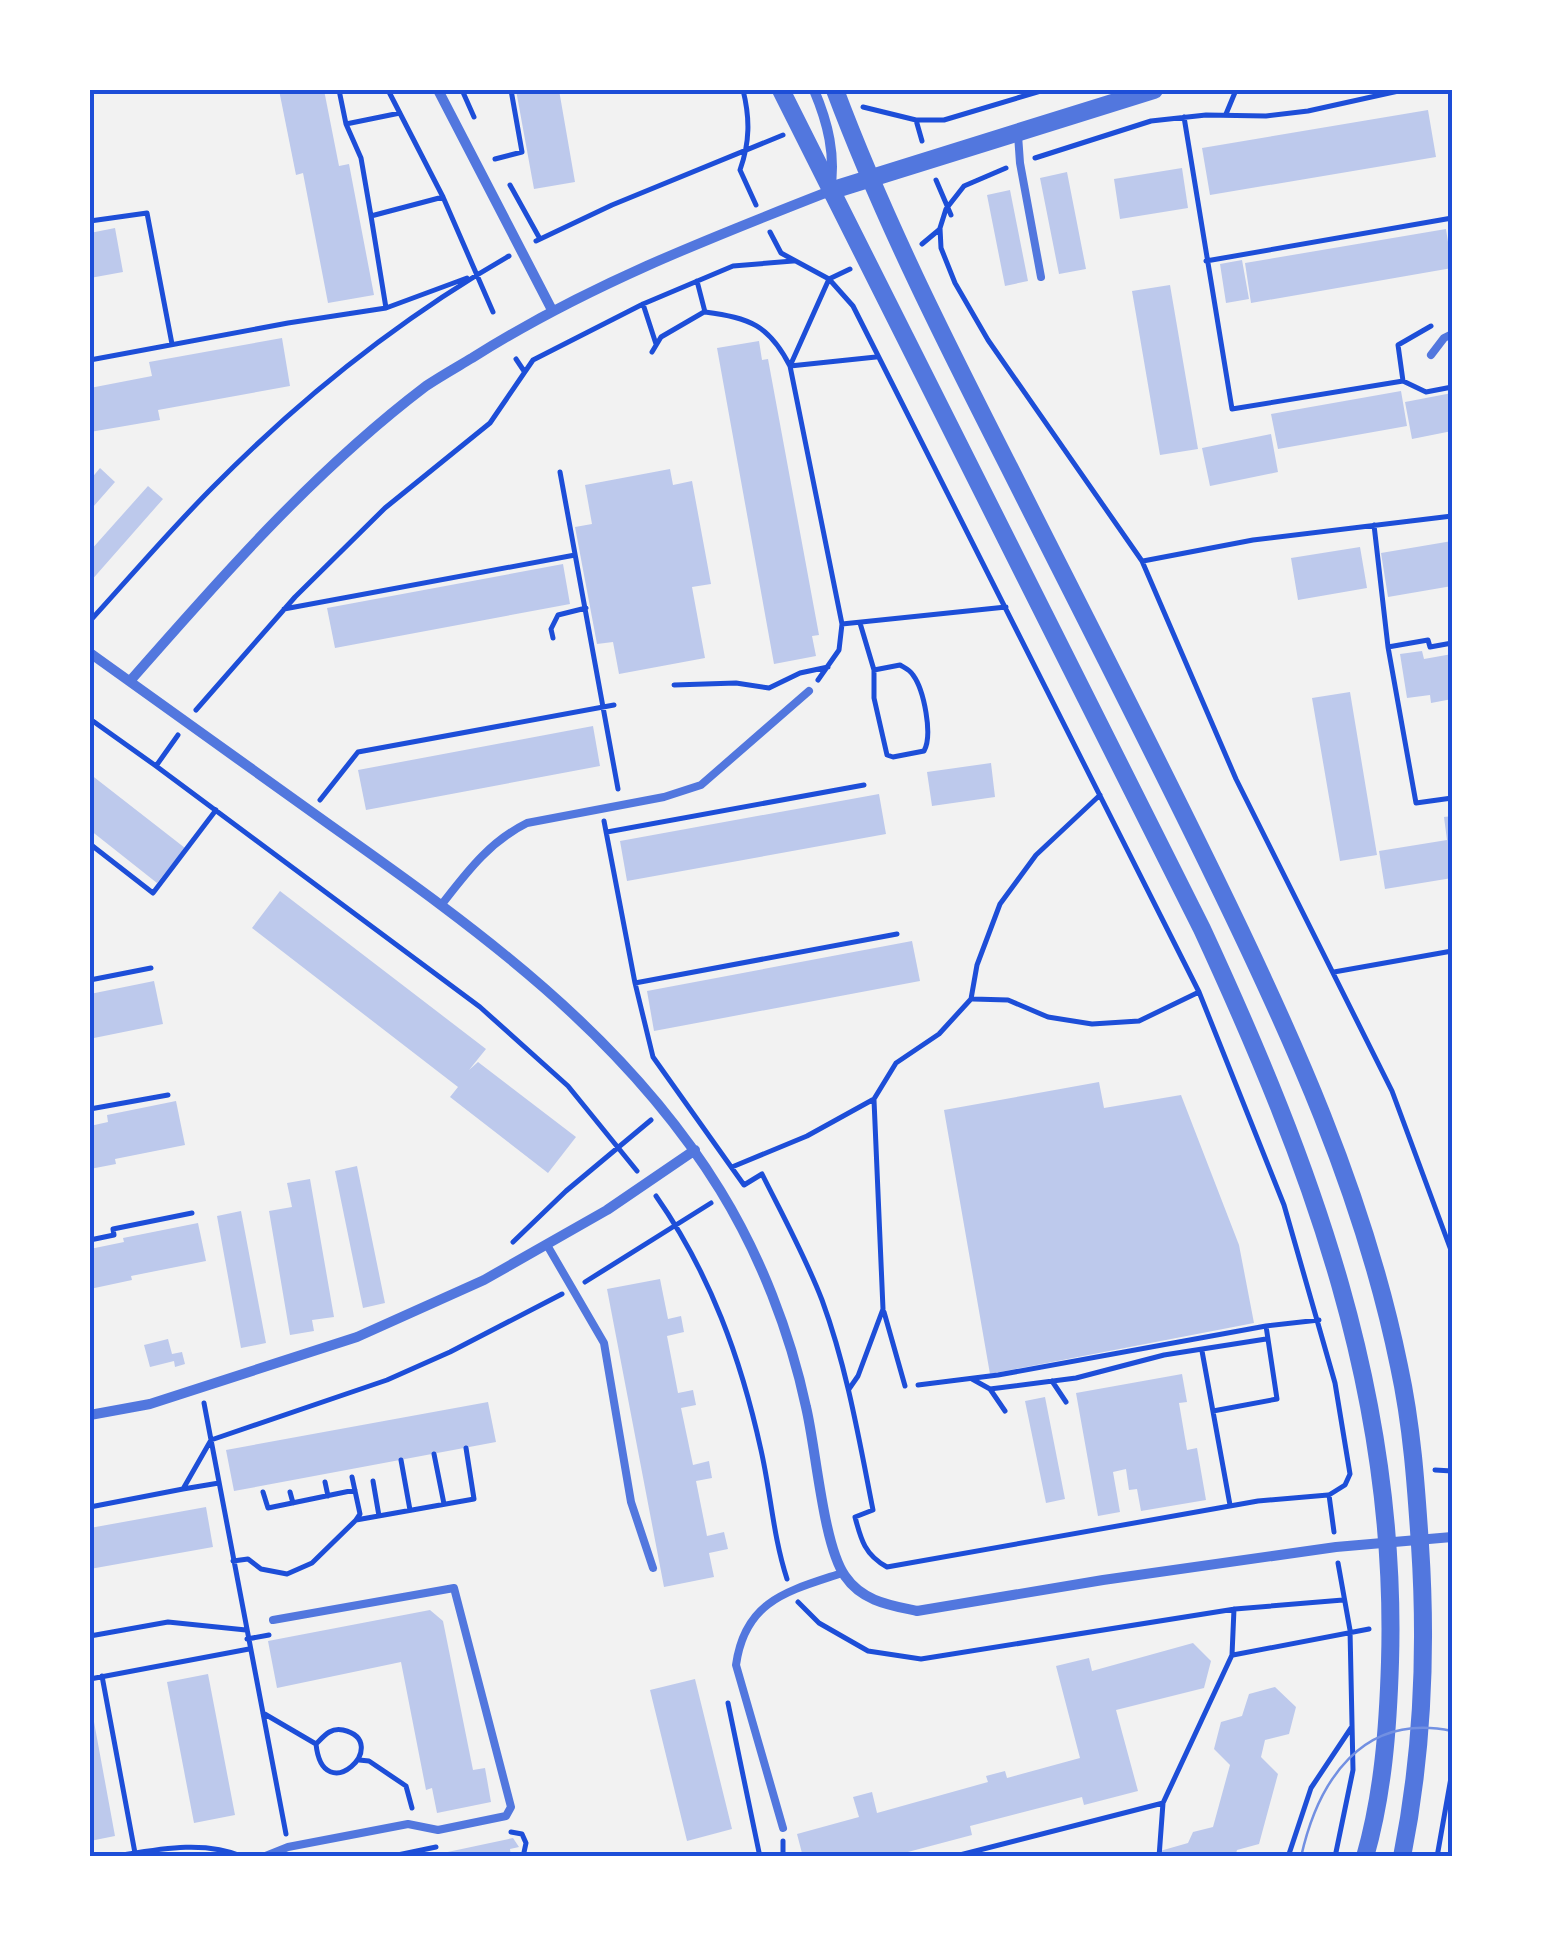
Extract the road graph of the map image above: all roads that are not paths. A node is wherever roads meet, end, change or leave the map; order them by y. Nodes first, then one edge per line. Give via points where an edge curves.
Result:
1 (438, 90) edge
2 (781, 90) edge
3 (814, 90) edge
4 (835, 90) edge
5 (1154, 90) edge
6 (1018, 130) junction
7 (870, 178) junction
8 (830, 191) junction
9 (1041, 277) dead end
10 (552, 310) junction
11 (1452, 334) edge
12 (1430, 355) dead end
13 (90, 653) edge
14 (130, 681) junction
15 (809, 691) road end
16 (442, 904) junction
17 (695, 1150) junction
18 (546, 1244) junction
19 (90, 1415) edge
20 (1452, 1537) edge
21 (1420, 1540) junction
22 (1388, 1542) junction
23 (653, 1568) dead end
24 (842, 1573) junction
25 (273, 1620) dead end
26 (783, 1828) dead end
27 (263, 1857) edge
28 (1365, 1857) edge
29 (1402, 1857) edge

1 - 10 street
2 - 8 street
3 - 8 street via 834,167
4 - 7 street
5 - 6 street
6 - 7 street
6 - 9 lane
7 - 8 street
7 - 21 street via 920,292 1276,1003 1310,1085 1364,1234 1398,1362
8 - 10 street
8 - 22 street via 1202,929 1280,1105 1312,1189 1365,1373
10 - 14 street via 430,384 350,448 242,553
11 - 12 lane
13 - 14 street
14 - 16 street
15 - 16 lane via 701,785 509,832
16 - 17 street via 592,1032
17 - 18 street
17 - 24 street via 782,1321
18 - 19 street via 357,1337 150,1404
18 - 23 lane via 604,1342 631,1502
20 - 21 street
21 - 22 street
21 - 29 street via 1425,1679
22 - 24 street via 917,1611 859,1594
22 - 28 street via 1387,1736
24 - 26 lane via 772,1599 738,1650 736,1665
25 - 27 lane via 454,1588 511,1807 506,1816 438,1830 408,1824

